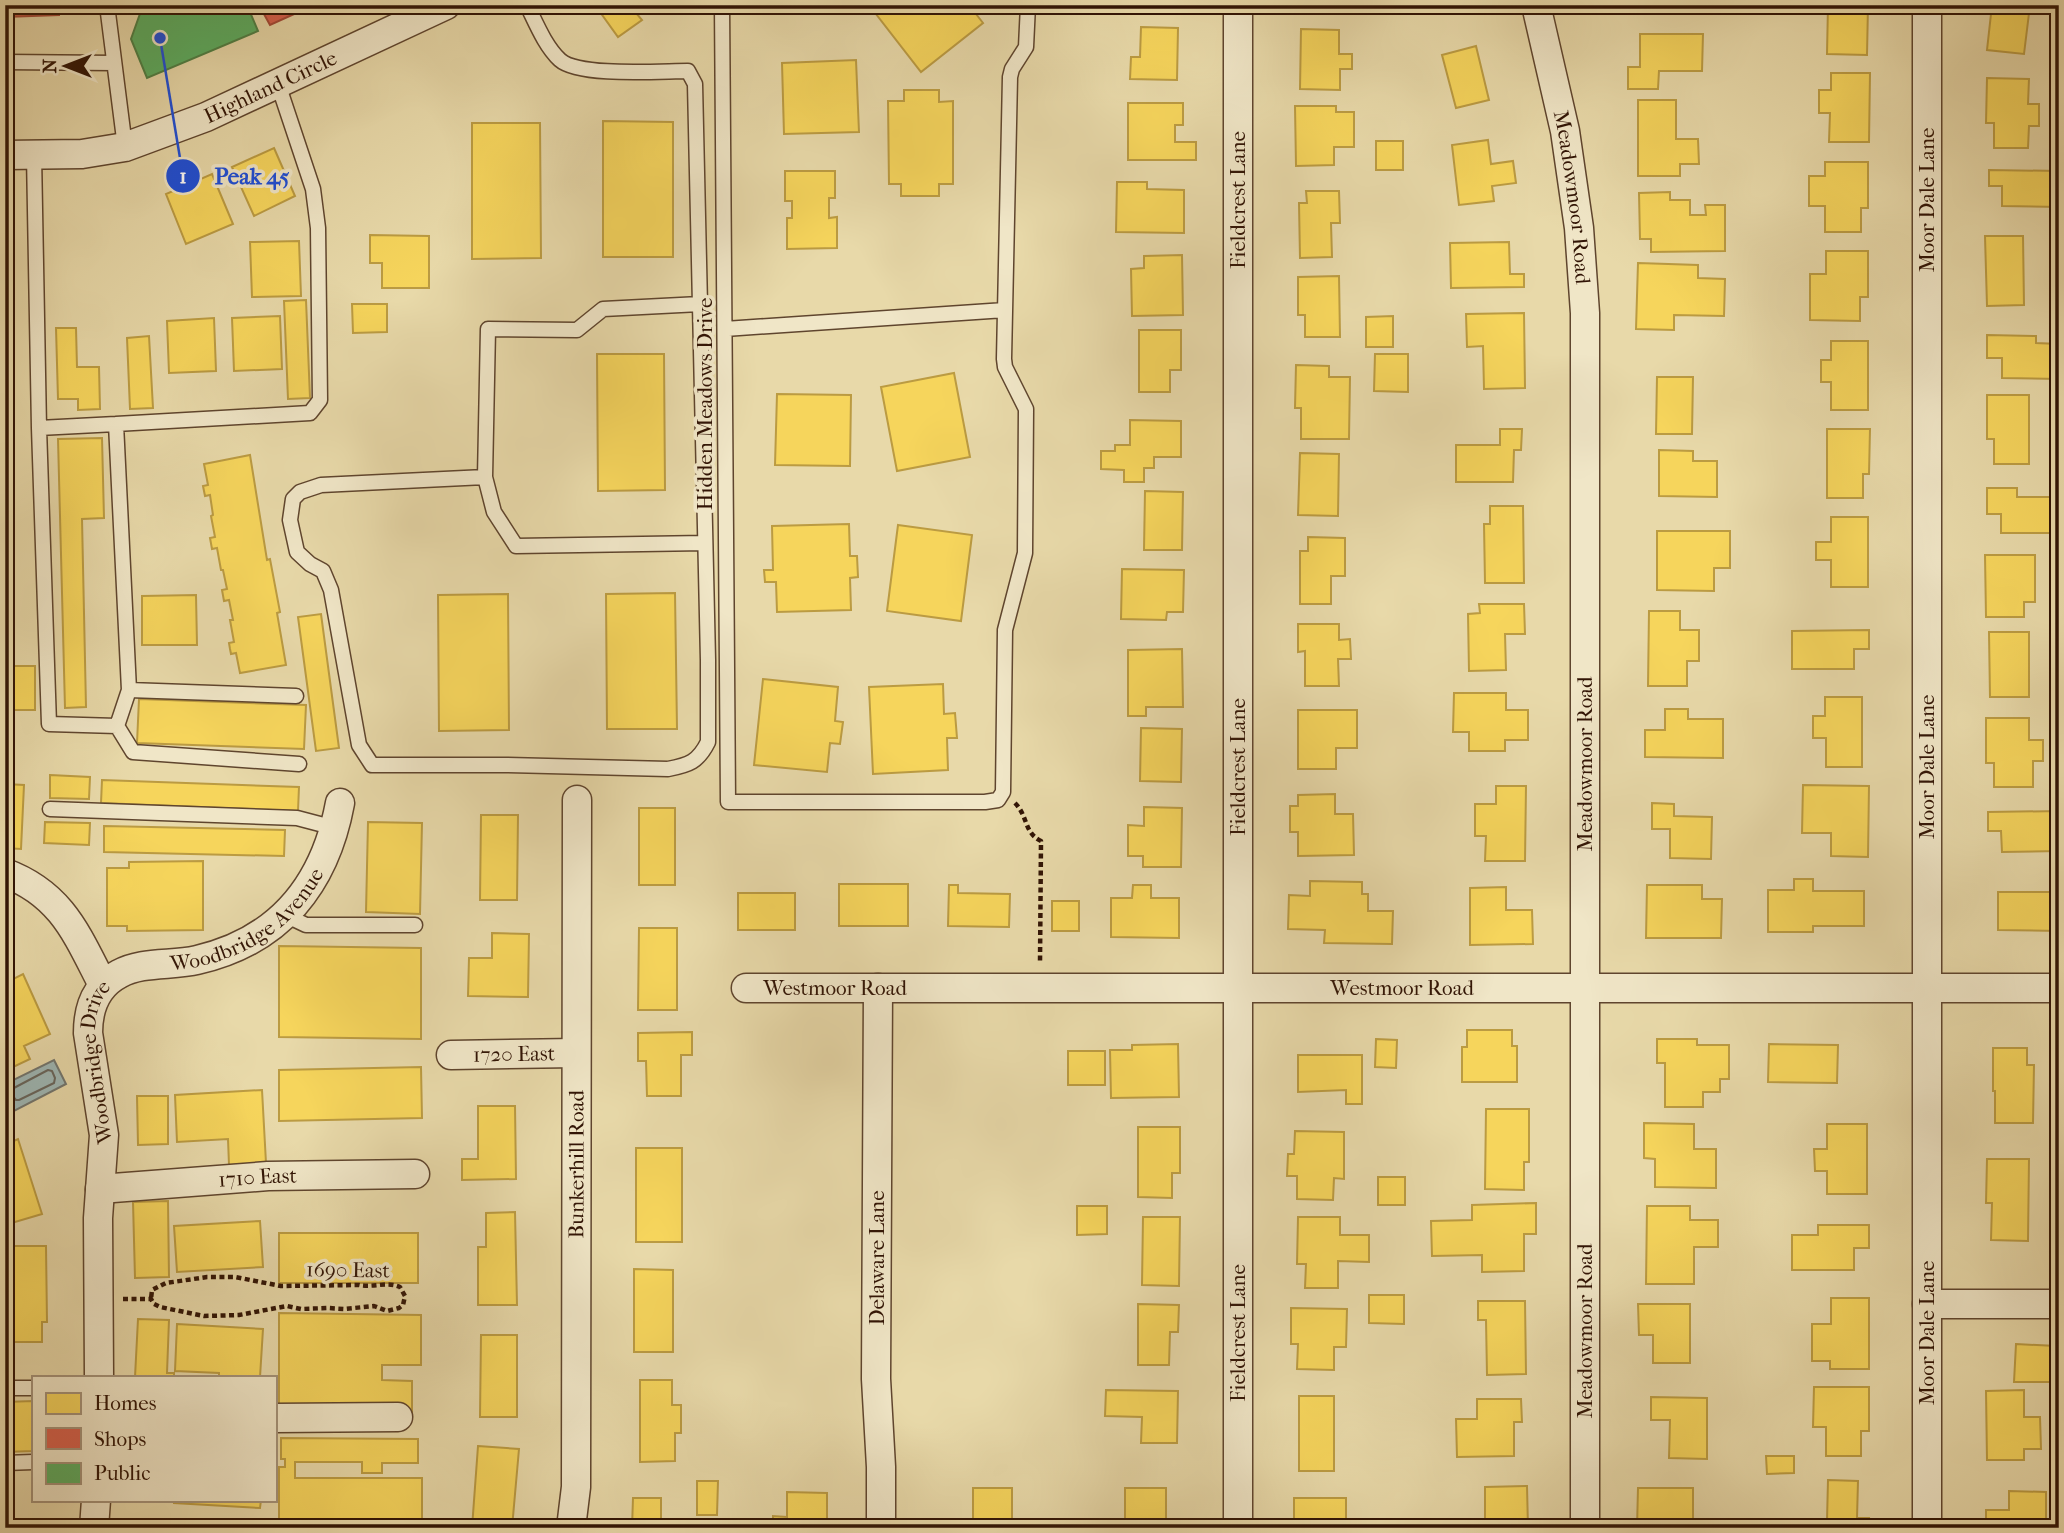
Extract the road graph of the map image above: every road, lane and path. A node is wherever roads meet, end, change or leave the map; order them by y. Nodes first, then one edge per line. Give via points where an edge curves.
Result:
1 (107, 5) edge
2 (446, 5) edge
3 (527, 5) edge
4 (722, 5) edge
5 (1028, 5) edge
6 (1238, 5) edge
7 (1536, 5) edge
8 (1927, 5) edge
9 (5, 62) edge
10 (114, 63) junction
11 (278, 84) junction
12 (125, 147) junction
13 (5, 155) edge
14 (34, 155) junction
15 (700, 304) junction
16 (1005, 310) junction
17 (725, 329) junction
18 (116, 425) junction
19 (39, 428) junction
20 (485, 477) junction
21 (705, 543) junction
22 (129, 690) junction
23 (296, 696) dead end
24 (117, 726) junction
25 (299, 764) dead end
26 (1002, 794) junction
27 (577, 800) dead end
28 (50, 809) dead end
29 (337, 816) joint
30 (5, 873) edge
31 (285, 915) junction
32 (415, 925) dead end
33 (1040, 967) dead end
34 (103, 985) junction
35 (746, 988) dead end
36 (878, 988) junction
37 (1238, 988) junction
38 (1584, 988) junction
39 (1927, 988) junction
40 (2059, 988) edge
41 (576, 1053) junction
42 (451, 1055) dead end
43 (415, 1174) dead end
44 (100, 1189) junction
45 (124, 1299) dead end
46 (151, 1299) junction
47 (1927, 1304) junction
48 (2059, 1304) edge
49 (99, 1376) edge
50 (5, 1388) edge
51 (32, 1388) edge
52 (398, 1417) dead end
53 (276, 1418) edge
54 (32, 1462) edge
55 (5, 1463) edge
56 (96, 1502) edge
57 (94, 1528) edge
58 (571, 1528) edge
59 (881, 1528) edge
60 (1238, 1528) edge
61 (1585, 1528) edge
62 (1927, 1528) edge

1 - 10 lane
2 - 11 street, Highland Circle
3 - 15 lane via 549,47 561,62 575,68 688,71 695,84
4 - 17 lane, Hidden Meadows Drive
5 - 16 lane via 1026,47 1010,76
6 - 37 street, Fieldcrest Lane
7 - 38 street, Meadowmoor Road via 1565,131 1585,313
8 - 39 street, Moor Dale Lane
9 - 10 lane
10 - 12 lane
11 - 12 street, Highland Circle
11 - 18 lane via 313,189 318,228 320,400 310,413
12 - 14 street, Highland Circle
13 - 14 street, Highland Circle
14 - 19 lane
15 - 20 lane via 603,309 577,330 488,329
15 - 21 lane
16 - 17 lane
16 - 26 lane via 1005,367 1026,409 1025,553 1005,630
17 - 26 lane, Hidden Meadows Drive via 728,802 985,802 998,800
18 - 19 lane
18 - 22 lane
19 - 24 lane via 49,724
20 - 21 lane via 494,512 516,546
20 - 21 lane via 321,485 293,499 290,520 297,552 323,571 331,590 359,746 372,765 668,769 694,761 708,742
22 - 23 lane
22 - 24 lane
24 - 25 lane via 133,752
26 - 33 path via 1023,812 1028,829 1041,841
27 - 41 street, Bunkerhill Road
28 - 29 lane
29 - 31 street, Woodbridge Avenue via 316,875
30 - 34 street, Woodbridge Drive via 52,901
31 - 32 lane via 306,925
31 - 34 street, Woodbridge Avenue via 251,939 215,955 140,966
34 - 44 street, Woodbridge Drive via 92,1003 88,1023 104,1135
35 - 36 street, Westmoor Road
36 - 37 street, Westmoor Road
36 - 59 street, Delaware Lane via 876,1379
37 - 38 street, Westmoor Road
37 - 60 street, Fieldcrest Lane
38 - 39 street, Westmoor Road
38 - 61 street, Meadowmoor Road
39 - 40 street, Westmoor Road
39 - 47 street, Moor Dale Lane
41 - 42 street, 1720 East
41 - 58 street, Bunkerhill Road via 576,1487
43 - 44 street, 1710 East via 268,1176
44 - 49 street, Woodbridge Drive
45 - 46 path, 1690 East
46 - 46 path, 1690 East via 160,1307 204,1316 287,1306 344,1310 374,1306 387,1311 403,1305 405,1296 400,1287 391,1284 281,1286 207,1277 166,1283 152,1290
47 - 48 street
47 - 62 street, Moor Dale Lane
50 - 51 lane
52 - 53 street
54 - 55 lane
56 - 57 street

